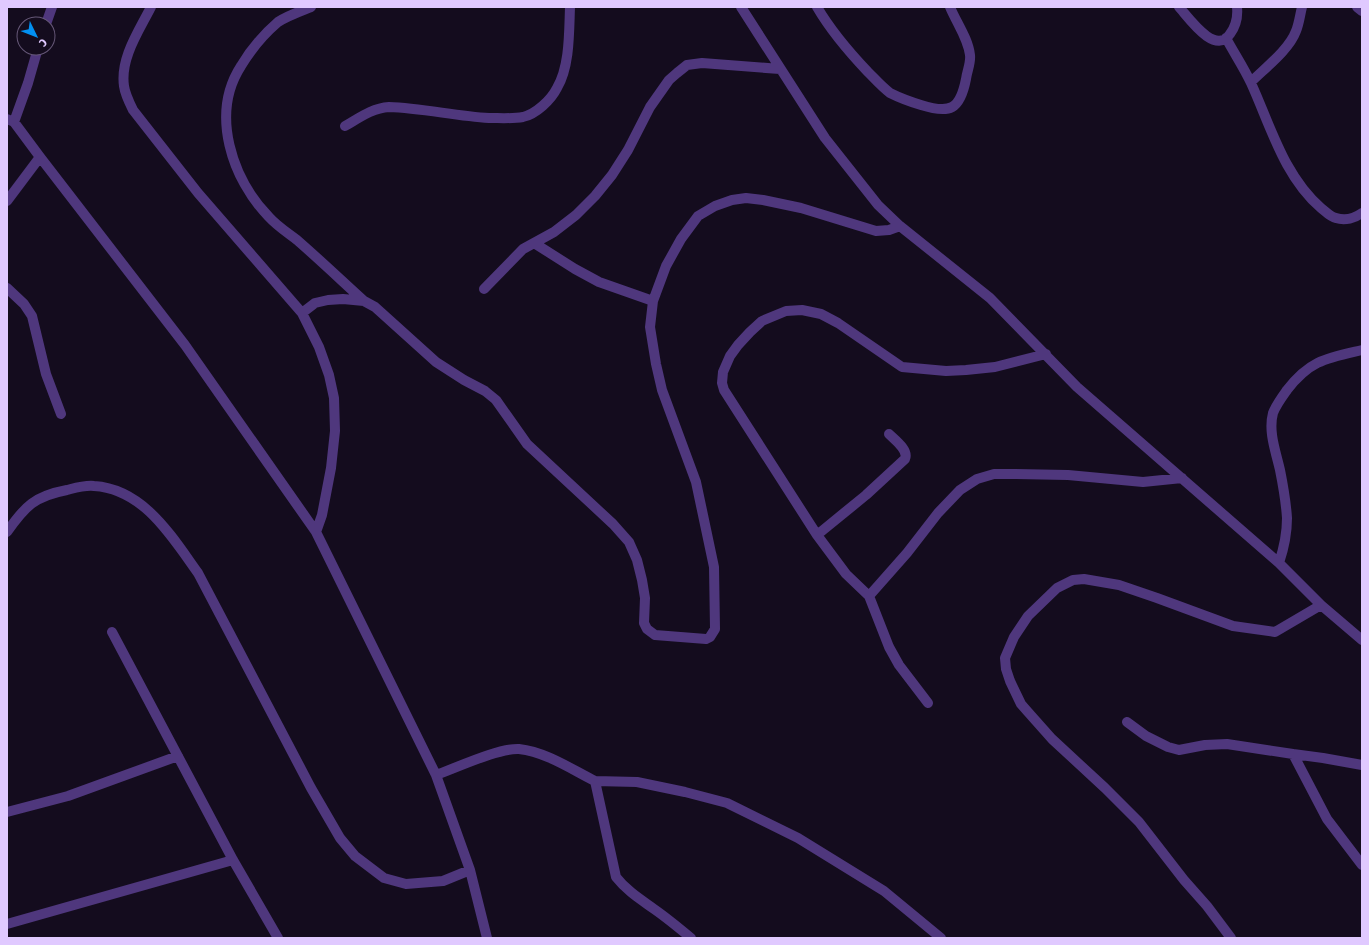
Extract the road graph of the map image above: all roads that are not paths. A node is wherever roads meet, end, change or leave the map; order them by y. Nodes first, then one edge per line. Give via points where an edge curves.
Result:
1 (151, 7) edge
2 (311, 7) edge
3 (570, 7) edge
4 (741, 7) edge
5 (817, 7) edge
6 (950, 7) edge
7 (1179, 7) edge
8 (1237, 7) edge
9 (1302, 7) edge
10 (1357, 7) edge
11 (1362, 11) edge
12 (1226, 38) junction
13 (36, 56) edge
14 (780, 69) junction
15 (1251, 82) junction
16 (11, 120) edge
17 (345, 126) dead end
18 (40, 157) junction
19 (7, 201) edge
20 (1362, 213) edge
21 (900, 226) junction
22 (534, 243) junction
23 (7, 288) edge
24 (484, 289) dead end
25 (364, 301) junction
26 (653, 301) junction
27 (302, 313) junction
28 (1362, 350) edge
29 (1046, 354) junction
30 (61, 414) dead end
31 (889, 434) dead end
32 (1182, 478) junction
33 (7, 532) edge
34 (316, 532) junction
35 (817, 535) junction
36 (1279, 563) junction
37 (868, 596) junction
38 (1321, 605) junction
39 (112, 632) dead end
40 (1362, 640) edge
41 (928, 703) dead end
42 (1127, 722) dead end
43 (1293, 754) junction
44 (178, 756) junction
45 (1362, 765) edge
46 (436, 775) junction
47 (595, 781) junction
48 (7, 812) edge
49 (233, 860) junction
50 (1362, 865) edge
51 (470, 870) junction
52 (7, 924) edge
53 (278, 938) edge
54 (487, 938) edge
55 (691, 938) edge
56 (941, 938) edge
57 (1231, 938) edge

1 - 27 street via 132,44 125,66 124,87 128,100 133,110 198,193
2 - 25 street via 279,22 244,60 234,75 229,91 225,125 235,166 269,217
3 - 17 street via 567,52 560,83 551,97 532,113 523,117 494,118 381,107
4 - 14 street
5 - 6 street via 849,52 880,84 900,98 939,110 946,110 959,100 970,61 964,36
7 - 12 street via 1209,38 1216,41
8 - 12 street via 1238,16 1234,28
9 - 15 street via 1293,37
10 - 11 street
12 - 15 street
13 - 16 street via 28,83
14 - 21 street via 825,138 878,205
14 - 22 street via 702,62 687,65 669,80 650,107 628,150 595,196 554,232
15 - 20 street via 1280,152 1299,185 1313,201 1336,218 1354,218
16 - 18 street
18 - 19 street
18 - 34 street via 185,346
21 - 26 street via 876,232 801,208 746,198 732,200 698,216 666,266
21 - 29 street via 990,298
22 - 24 street via 514,257
22 - 26 street via 599,282
23 - 30 street via 24,304 32,316 46,374
25 - 26 street via 375,307 436,362 486,391 496,400 527,444 629,542 642,580 645,598 644,623 647,629 655,635 706,639 715,629 714,567 696,482 662,390 656,364 650,327
25 - 27 street via 343,299 315,302
27 - 34 street via 319,347 334,398 335,431 331,468 322,516
28 - 36 street via 1314,363 1297,377 1273,414 1272,430 1287,517 1286,535
29 - 32 street via 1077,387
29 - 35 street via 995,367 966,370 902,367 821,314 802,310 786,311 762,321 730,356 722,372 722,383 724,390
31 - 35 street via 905,451 905,459
32 - 36 street
32 - 37 street via 1143,482 1068,475 994,474 976,479 960,490 938,513 907,553
33 - 51 street via 30,504 53,492 77,487 111,489 129,496 151,512 198,574 311,788 340,838 355,856 384,878 406,884 443,881
34 - 46 street
35 - 37 street via 846,574
36 - 38 street
37 - 41 street via 889,647
38 - 40 street
38 - 57 street via 1275,632 1233,626 1119,585 1084,579 1073,580 1057,588 1028,616 1014,637 1005,658 1010,681 1021,704 1052,739 1139,822
39 - 44 street
42 - 43 street via 1146,736 1180,750 1226,744
43 - 45 street
43 - 50 street via 1327,820
44 - 48 street via 68,796
44 - 49 street
46 - 47 street via 500,752 518,749 540,754
46 - 51 street
47 - 55 street via 616,877 636,897
47 - 56 street via 637,782 727,803 798,838 877,887
49 - 52 street
49 - 53 street
51 - 54 street

